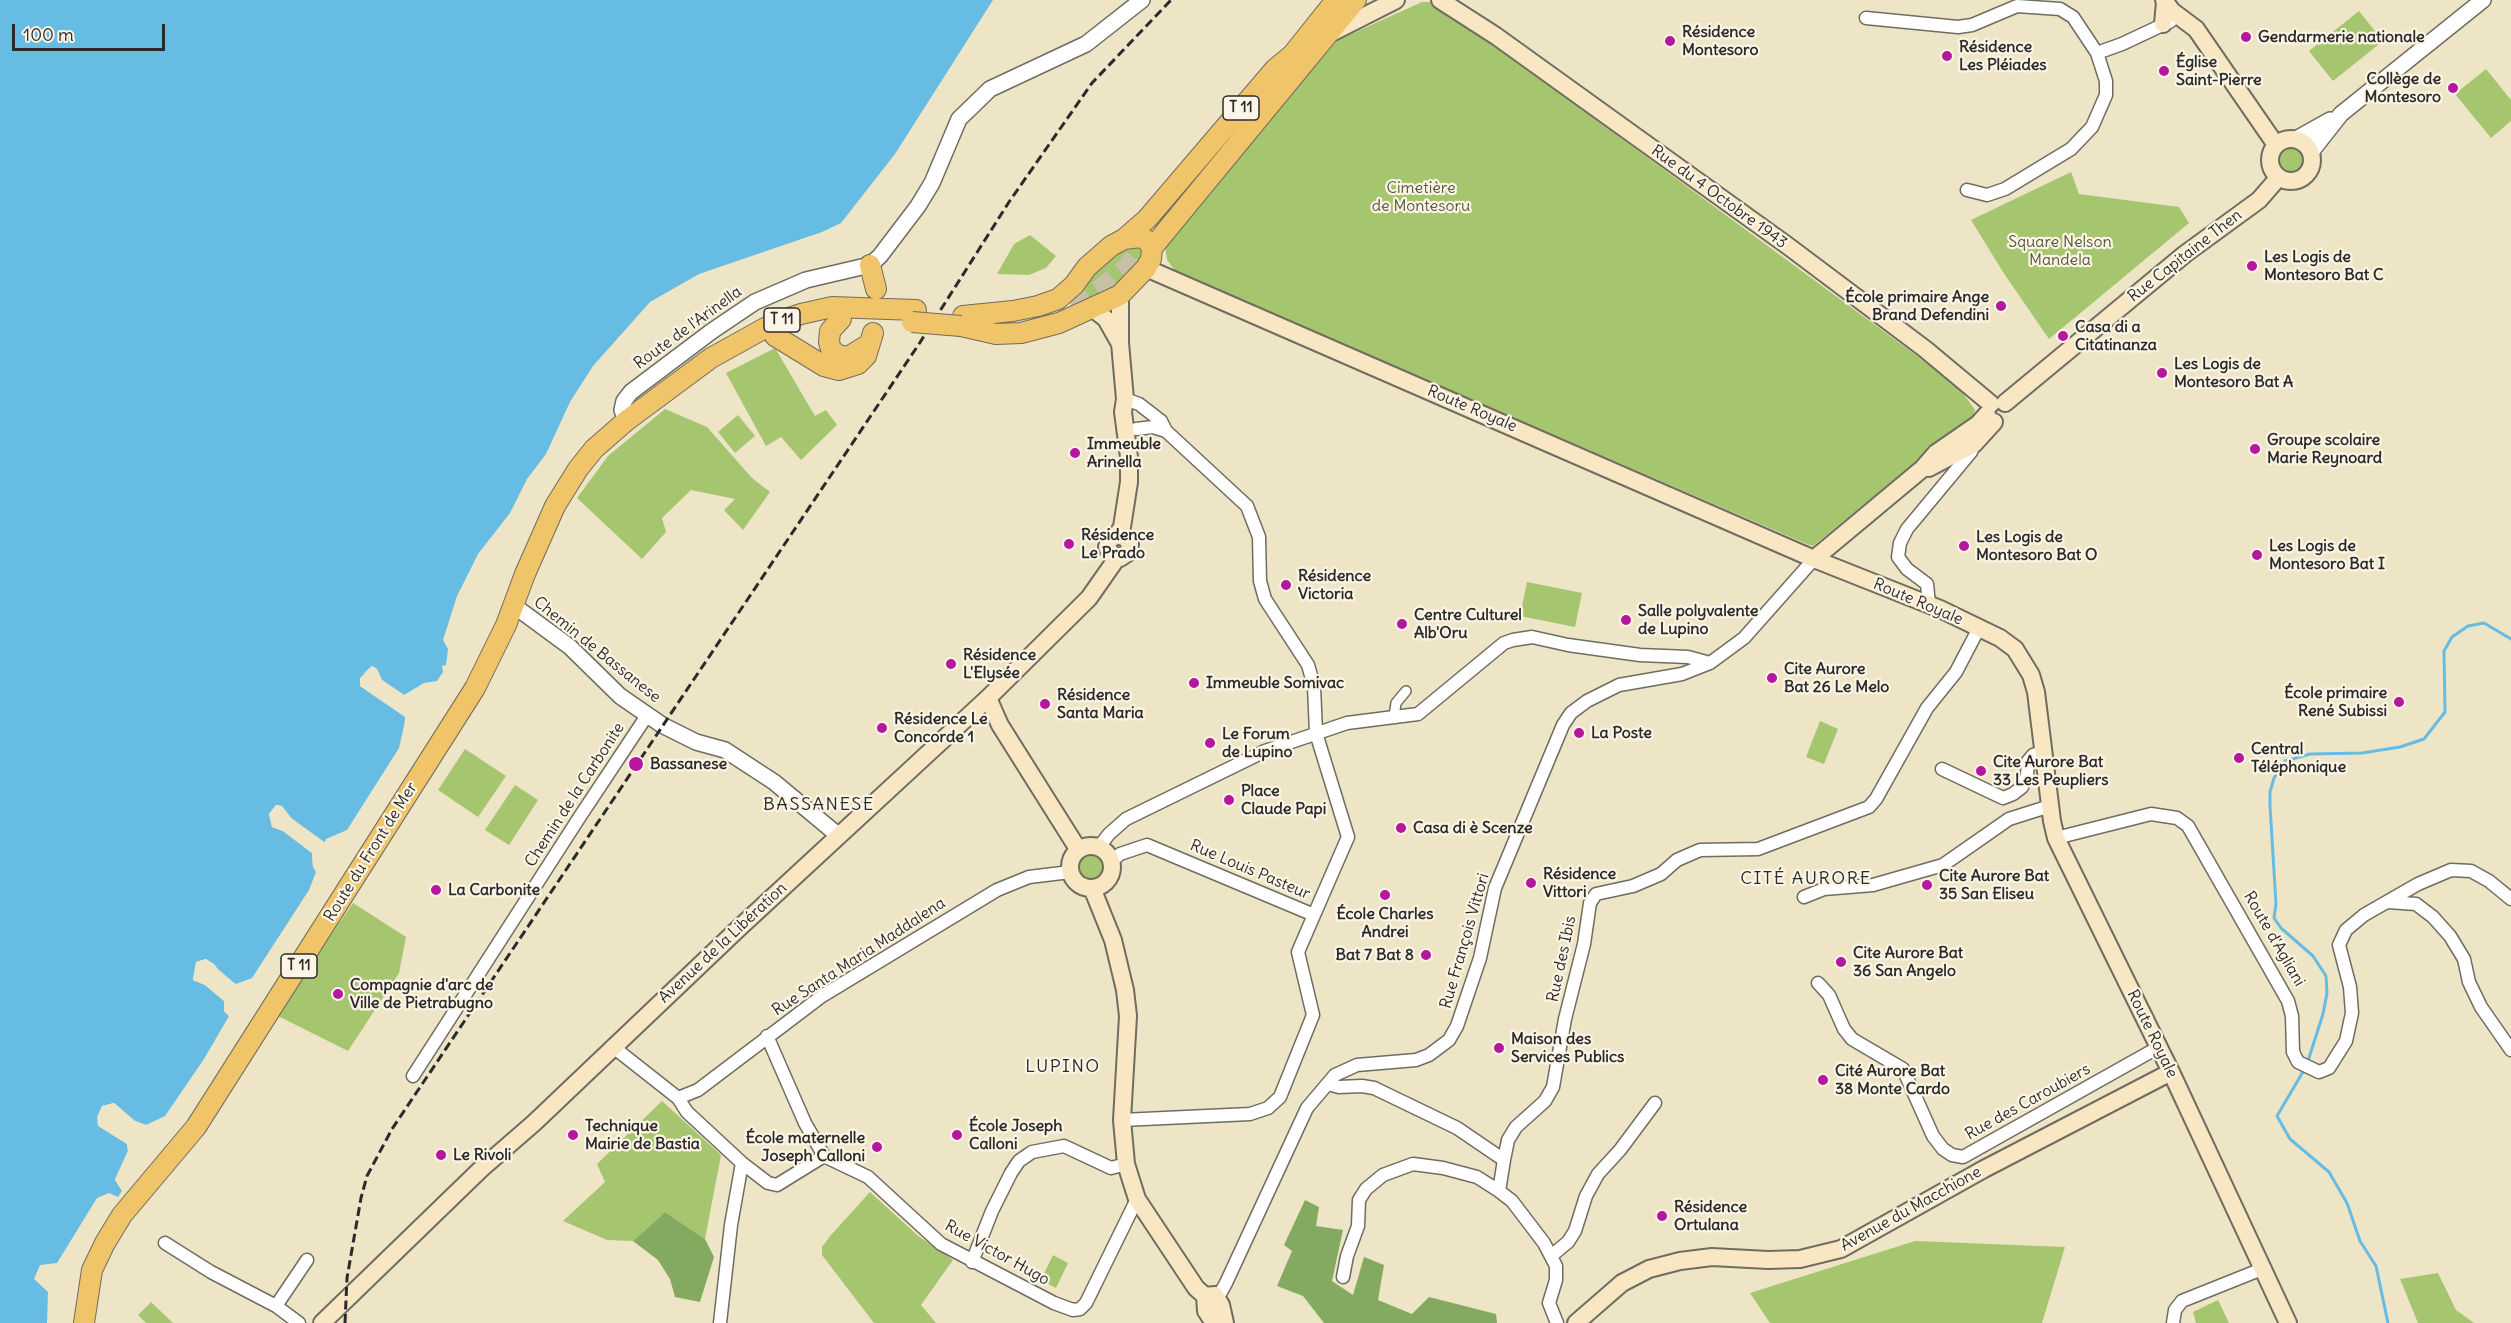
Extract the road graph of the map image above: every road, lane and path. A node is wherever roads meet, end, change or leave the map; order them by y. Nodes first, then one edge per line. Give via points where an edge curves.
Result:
1 (1142, 0) edge
2 (1336, 0) edge
3 (1356, 0) edge
4 (1396, 0) edge
5 (1440, 0) edge
6 (2483, 0) edge
7 (2168, 1) edge
8 (1866, 18) dead end
9 (2184, 20) junction
10 (2163, 24) junction
11 (1326, 36) junction
12 (2097, 53) junction
13 (1297, 59) junction
14 (2341, 114) junction
15 (2296, 139) junction
16 (2274, 150) junction
17 (2311, 152) junction
18 (2279, 177) junction
19 (1967, 190) dead end
20 (1124, 239) junction
21 (1150, 239) junction
22 (870, 265) junction
23 (1146, 268) junction
24 (876, 289) dead end
25 (1120, 295) junction
26 (1072, 298) junction
27 (1092, 308) junction
28 (914, 316) junction
29 (842, 319) junction
30 (962, 321) junction
31 (775, 336) junction
32 (1120, 343) junction
33 (666, 390) junction
34 (1125, 399) junction
35 (1994, 411) junction
36 (1151, 414) junction
37 (626, 422) junction
38 (1142, 428) junction
39 (1166, 431) junction
40 (1968, 439) junction
41 (1958, 454) junction
42 (1922, 469) junction
43 (1953, 473) junction
44 (1842, 536) junction
45 (1122, 537) junction
46 (1814, 559) junction
47 (1846, 572) junction
48 (1929, 604) junction
49 (513, 605) junction
50 (1979, 628) junction
51 (1710, 663) junction
52 (1406, 691) dead end
53 (988, 698) junction
54 (973, 712) junction
55 (651, 717) junction
56 (1395, 717) junction
57 (1000, 725) junction
58 (1316, 733) junction
59 (2043, 752) junction
60 (1942, 769) dead end
61 (2050, 806) junction
62 (839, 836) junction
63 (2056, 838) junction
64 (1099, 847) junction
65 (1078, 849) junction
66 (1111, 862) junction
67 (1070, 872) junction
68 (1092, 888) junction
69 (1803, 897) dead end
70 (2511, 899) edge
71 (2388, 902) junction
72 (1314, 915) junction
73 (1818, 983) dead end
74 (767, 1036) junction
75 (612, 1047) junction
76 (2159, 1047) junction
77 (2511, 1050) edge
78 (2171, 1072) junction
79 (413, 1076) dead end
80 (1328, 1084) junction
81 (678, 1098) junction
82 (1655, 1103) dead end
83 (1122, 1120) junction
84 (824, 1156) junction
85 (1504, 1160) junction
86 (742, 1163) junction
87 (1125, 1164) junction
88 (1499, 1191) junction
89 (1137, 1199) junction
90 (165, 1243) dead end
91 (1551, 1256) junction
92 (307, 1260) dead end
93 (972, 1262) junction
94 (2262, 1269) junction
95 (1343, 1277) dead end
96 (1210, 1296) junction
97 (276, 1306) junction
98 (84, 1322) edge
99 (299, 1323) edge
100 (322, 1323) edge
101 (720, 1323) edge
102 (1214, 1323) edge
103 (1225, 1323) edge
104 (1557, 1323) edge
105 (1576, 1323) edge
106 (2173, 1323) edge
107 (2288, 1323) edge

1 - 22 street via 1086,44 990,89 959,119 918,206
2 - 13 main road, T 11
3 - 11 main road, T 11
4 - 11 main road
5 - 35 main road, Rue du 4 Octobre 1943 via 1788,246 1925,349
6 - 14 street
7 - 9 main road
7 - 10 main road
8 - 12 street via 1958,27 2017,6 2060,9 2073,17
9 - 10 street
9 - 16 main road via 2188,34
10 - 12 street
11 - 13 main road, T 11
12 - 19 street via 2106,94 2092,127 2071,149 2005,189 1987,195
13 - 20 main road, T 11 via 1275,69 1147,219
13 - 21 main road, T 11 via 1265,113
14 - 15 street
14 - 17 street
15 - 16 main road via 2289,139
15 - 17 main road
16 - 18 main road via 2272,167
17 - 18 main road via 2312,165 2304,176 2291,181
18 - 35 main road, Rue Capitaine Then via 2259,200 2185,254
20 - 21 main road
20 - 26 main road via 1087,267
21 - 23 main road via 1151,259
22 - 24 main road
22 - 37 street, Route de l'Arinella via 806,280 755,302 632,392 622,410
23 - 25 main road
23 - 46 main road, Route Royale
25 - 27 main road, Route du Front de Mer
25 - 32 main road
26 - 27 main road via 1074,292 1079,301
26 - 30 main road, Route du Front de Mer / T 11 via 1047,317 1013,324
27 - 30 main road, Route du Front de Mer / T 11 via 1059,323 1021,333 996,334
27 - 32 main road via 1106,319
28 - 29 main road, Route du Front de Mer / T 11
28 - 30 main road, Route du Front de Mer / T 11, bridge
28 - 33 main road, Route du Front de Mer / T 11 via 832,307 801,314 774,323 721,352
29 - 31 main road, Route du Front de Mer / T 11 via 804,325
29 - 31 main road via 829,337 838,356 854,355 873,336 866,356 858,364 839,370 824,366
31 - 33 main road, Route du Front de Mer / T 11
32 - 34 main road
33 - 37 main road, Route du Front de Mer / T 11
34 - 36 street
34 - 38 main road
34 - 45 main road via 1129,482
35 - 40 main road, Rue Capitaine Then
36 - 38 street
36 - 39 street
37 - 49 main road, Route du Front de Mer / T 11 via 594,449 565,488
38 - 39 street
38 - 45 main road via 1138,494
39 - 58 street via 1247,506 1259,537 1260,581 1265,599 1308,665 1314,686
40 - 41 main road, Rue Capitaine Then
40 - 42 main road, Rue Capitaine Then via 1936,453
40 - 43 street via 1971,452
41 - 42 main road, Rue Capitaine Then
41 - 43 street
42 - 44 main road, Rue Capitaine Then
43 - 48 street via 1900,543 1898,557 1927,584
44 - 46 main road, Rue Capitaine Then
44 - 47 main road via 1840,556
45 - 53 main road, Avenue de la Libération via 1130,544 1129,552 1117,558 1089,598
46 - 47 main road, Route Royale
46 - 51 street, Rue François Vittori via 1744,638
47 - 48 main road, Route Royale
48 - 50 main road, Route Royale
49 - 55 street, Chemin de Bassanese via 570,647 620,696
49 - 98 main road, Route du Front de Mer / T 11 via 475,688 196,1127 117,1224 92,1270
50 - 59 main road, Route Royale via 2015,649 2031,675
50 - 85 street, Rue des Ibis via 1956,672 1927,708 1869,807 1758,849 1700,850 1633,886 1596,894 1590,903 1553,1087 1545,1101 1516,1127
51 - 56 street via 1524,637 1504,643 1418,714
51 - 80 street, Rue François Vittori via 1682,674 1619,685 1571,713 1495,888 1480,958 1453,1033 1429,1055 1416,1060 1357,1065 1335,1075
52 - 56 street via 1396,703
53 - 54 main road, Avenue de la Libération
53 - 57 main road
54 - 57 main road
54 - 62 main road, Avenue de la Libération
55 - 62 street, Chemin de Bassanese via 696,742 725,750 774,782
55 - 79 street, Chemin de la Carbonite via 644,720 579,818
56 - 58 street via 1347,723
57 - 65 main road
58 - 64 street via 1265,751 1126,819
58 - 72 street via 1348,837
59 - 60 street via 2028,761 2022,787 2003,798
59 - 61 main road, Route Royale
61 - 63 main road, Route Royale
61 - 69 street via 2009,819 1943,865 1873,885 1824,889
62 - 75 main road, Avenue de la Libération
63 - 71 street, Route d'Agliani via 2151,814 2171,816 2187,826 2288,1001 2293,1052 2298,1062 2319,1072 2329,1068 2346,1041 2352,1013 2339,945 2342,937 2364,915
63 - 76 main road, Route Royale
64 - 65 main road
64 - 66 main road
65 - 67 main road via 1071,859
66 - 68 main road via 1108,880
66 - 72 street, Rue Louis Pasteur via 1120,854 1147,845
67 - 68 main road via 1078,884
67 - 74 street, Rue Santa Maria Maddalena via 1029,877 997,891 822,996
68 - 83 main road via 1113,940 1125,990 1128,1016
70 - 71 street, Route d'Agliani via 2471,871 2451,870
71 - 77 street via 2416,904 2450,936 2464,959 2481,1007
72 - 83 street, Rue Louis Pasteur via 1299,952 1313,1015 1280,1097 1268,1108 1250,1114
73 - 76 street, Rue des Caroubiers via 1829,995 1852,1039 1903,1069 1933,1136 1952,1155 1963,1156
74 - 81 street, Rue Santa Maria Maddalena via 698,1090
74 - 84 street via 805,1123
75 - 81 street
75 - 100 main road, Avenue de la Libération
76 - 78 main road, Route Royale
78 - 94 main road, Route Royale
78 - 105 main road, Avenue du Macchione via 1984,1168 1841,1249 1800,1259 1713,1257 1649,1269 1622,1283
80 - 85 street via 1374,1088 1457,1128
80 - 96 street, Rue François Vittori via 1307,1107 1221,1292
81 - 86 street via 687,1112
82 - 91 street via 1598,1174 1575,1231
83 - 87 main road
84 - 86 street via 777,1185 768,1183
84 - 93 street, Rue Victor Hugo via 868,1177 941,1244
85 - 88 street, Rue des Ibis
86 - 101 street via 730,1225
87 - 89 main road
87 - 93 street via 1111,1168 1064,1146 1032,1152 1011,1173
88 - 91 street via 1512,1201
88 - 95 street via 1478,1177 1443,1168 1413,1164 1383,1175 1359,1200 1358,1226
89 - 93 street, Rue Victor Hugo via 1080,1309 1054,1303
89 - 96 main road via 1196,1288
90 - 97 street
91 - 104 street via 1556,1280 1549,1303
92 - 97 street
94 - 106 street via 2182,1302 2175,1310
94 - 107 main road, Route Royale
96 - 102 main road via 1206,1311
96 - 103 main road via 1221,1305
97 - 99 street

